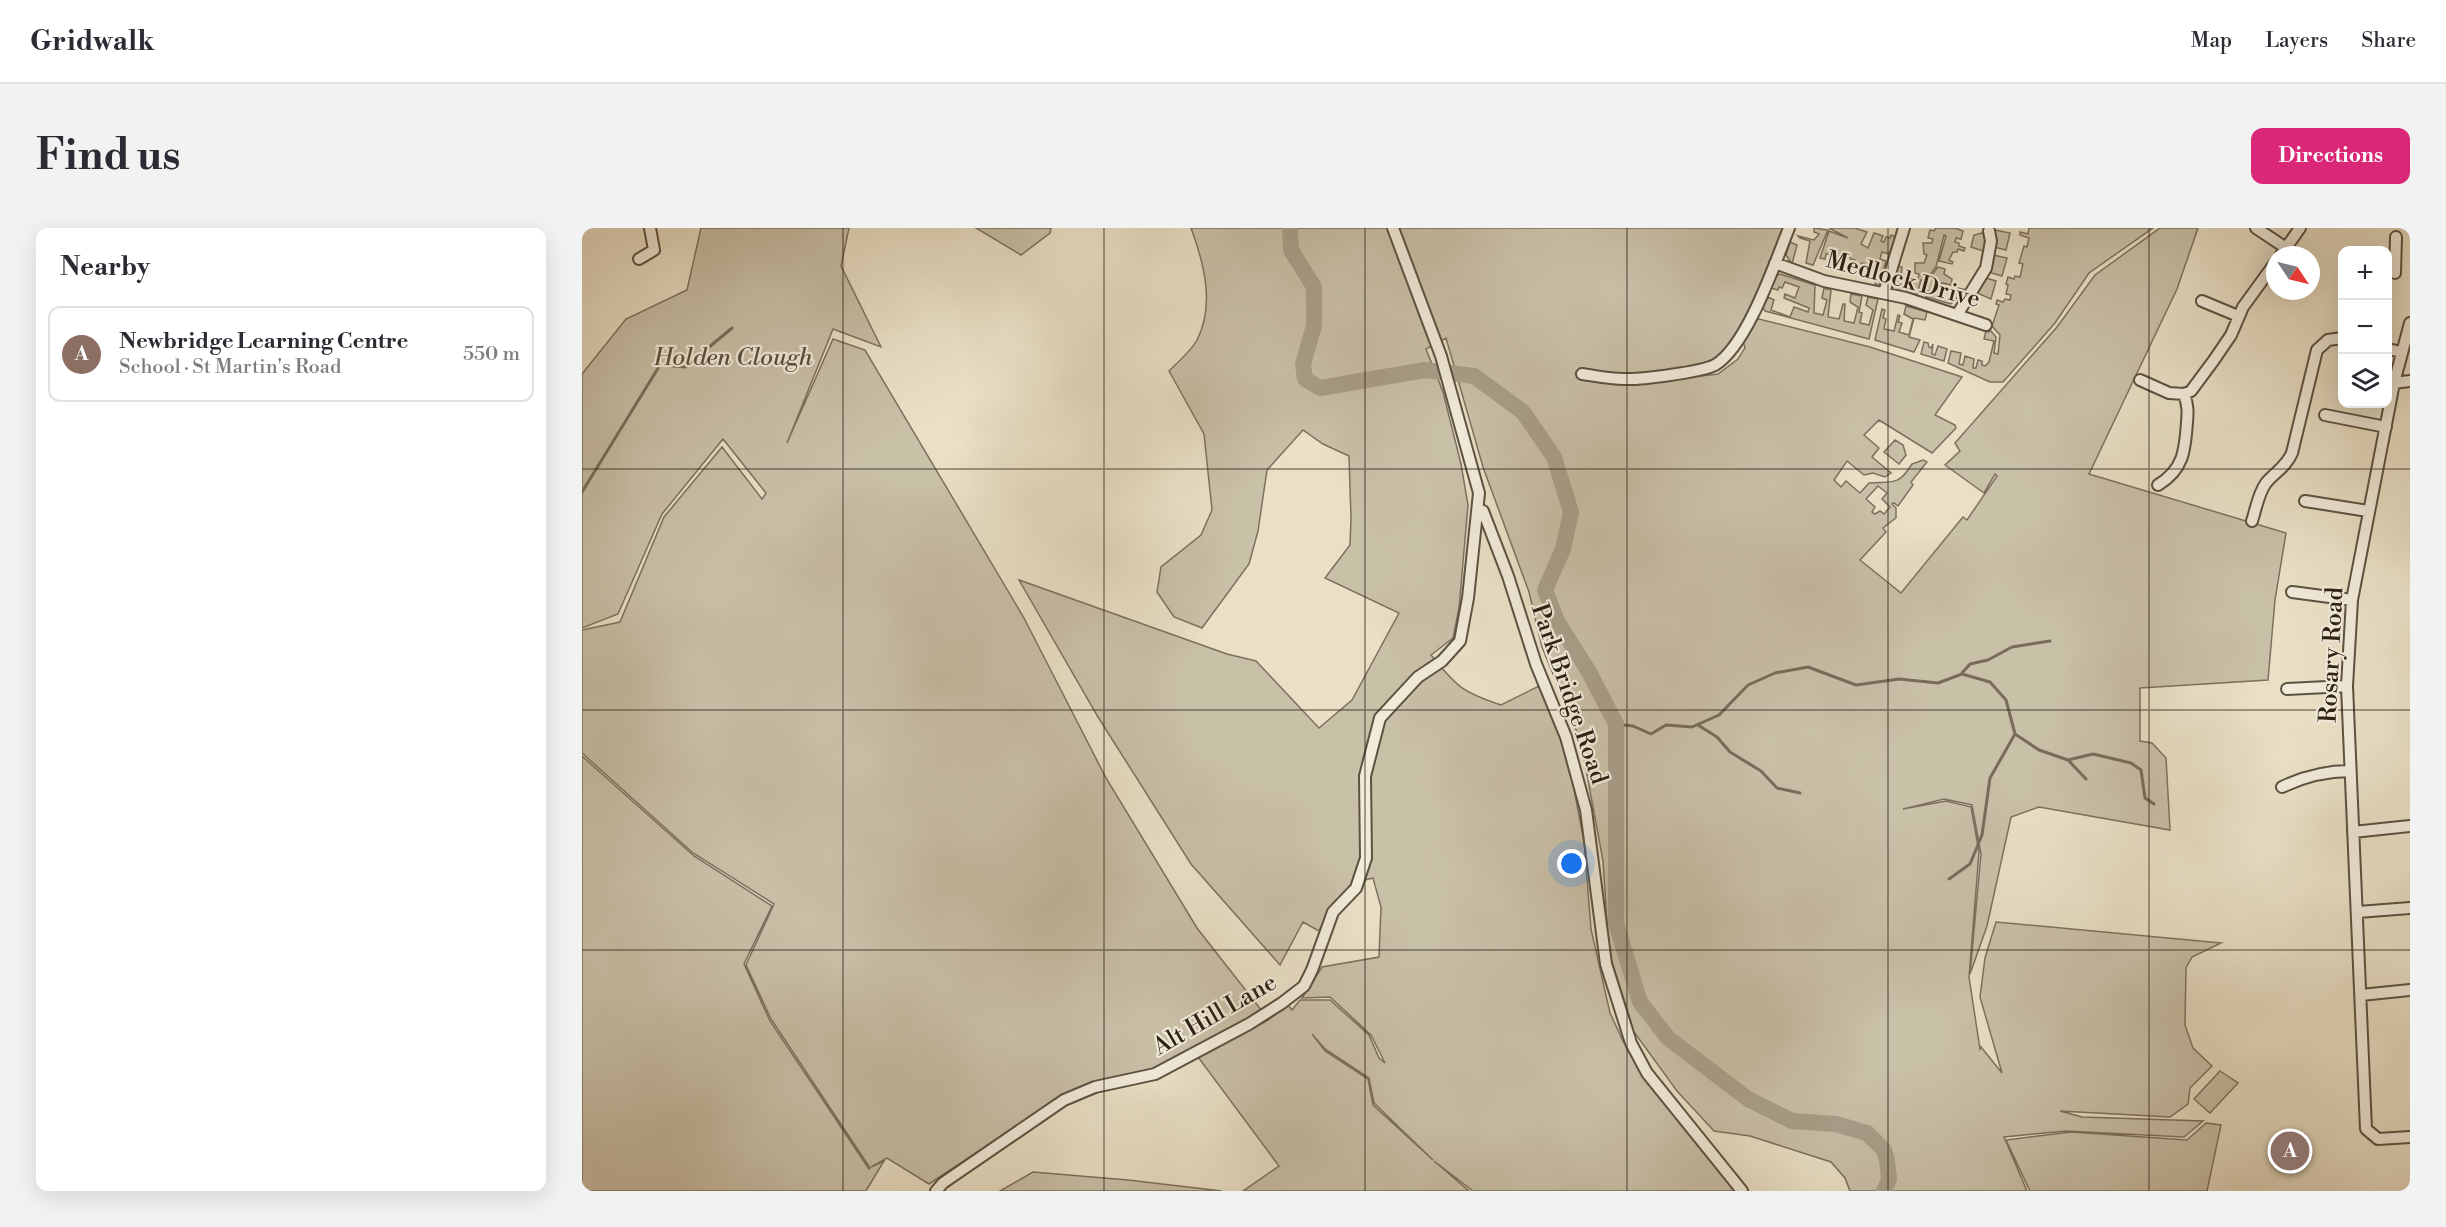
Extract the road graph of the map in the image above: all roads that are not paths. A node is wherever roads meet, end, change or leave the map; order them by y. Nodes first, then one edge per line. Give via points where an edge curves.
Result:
1 (650, 228) edge
2 (1393, 228) edge
3 (1789, 228) edge
4 (1904, 228) edge
5 (2256, 228) edge
6 (2300, 228) edge
7 (1986, 229) edge
8 (2396, 237) dead end
9 (2276, 246) edge
10 (2287, 246) edge
11 (639, 259) dead end
12 (1775, 263) junction
13 (2393, 266) edge
14 (2266, 276) edge
15 (1884, 293) junction
16 (2202, 301) dead end
17 (1957, 315) junction
18 (2238, 316) junction
19 (2410, 323) edge
20 (1986, 325) dead end
21 (2338, 339) edge
22 (2392, 350) edge
23 (2401, 352) junction
24 (1582, 374) dead end
25 (2140, 380) dead end
26 (2410, 381) edge
27 (2394, 382) junction
28 (2184, 394) junction
29 (2325, 415) dead end
30 (2386, 427) junction
31 (2158, 485) dead end
32 (2305, 501) dead end
33 (1478, 510) junction
34 (2368, 511) junction
35 (2252, 521) dead end
36 (2292, 592) dead end
37 (2352, 600) junction
38 (2348, 686) junction
39 (2287, 688) dead end
40 (2350, 771) junction
41 (2282, 787) dead end
42 (2410, 826) edge
43 (2353, 832) junction
44 (2410, 908) edge
45 (2358, 912) junction
46 (2410, 990) edge
47 (2361, 995) junction
48 (2410, 1137) edge
49 (936, 1191) edge
50 (1742, 1191) edge

1 - 11 street via 654,250
2 - 33 street, Park Bridge Road via 1441,356 1479,494
3 - 12 street
4 - 15 street
5 - 9 street
6 - 10 street
7 - 17 street via 1991,241 1986,268
8 - 13 street
12 - 15 street, Medlock Drive via 1824,281
12 - 24 street via 1738,341 1716,364 1694,371 1626,380
14 - 18 street
15 - 17 street, Medlock Drive
16 - 18 street via 2213,310
17 - 20 street, Medlock Drive
18 - 28 street via 2231,335 2203,377
19 - 23 street, Rosary Road
21 - 35 street via 2328,340 2317,350 2292,453 2288,463 2260,493
22 - 23 street
23 - 27 street, Rosary Road
25 - 28 street via 2157,382 2169,393
26 - 27 street
27 - 30 street, Rosary Road
28 - 31 street via 2189,412 2185,452 2173,478
29 - 30 street
30 - 34 street, Rosary Road
32 - 34 street
33 - 49 street, Alt Hill Lane via 1460,641 1442,661 1418,677 1380,718 1365,776 1366,858 1356,888 1328,922 1304,986 1249,1024 1155,1074 1095,1087 1064,1100
33 - 50 street, Park Bridge Road via 1483,511 1566,737 1586,810 1606,964 1631,1043 1647,1073
34 - 37 street, Rosary Road
36 - 37 street
37 - 38 street, Rosary Road
38 - 39 street
38 - 40 street, Rosary Road
40 - 41 street via 2309,775
40 - 43 street, Rosary Road
42 - 43 street
43 - 45 street, Rosary Road
44 - 45 street
45 - 47 street, Rosary Road
46 - 47 street
47 - 48 street, Rosary Road via 2366,1129 2378,1138

